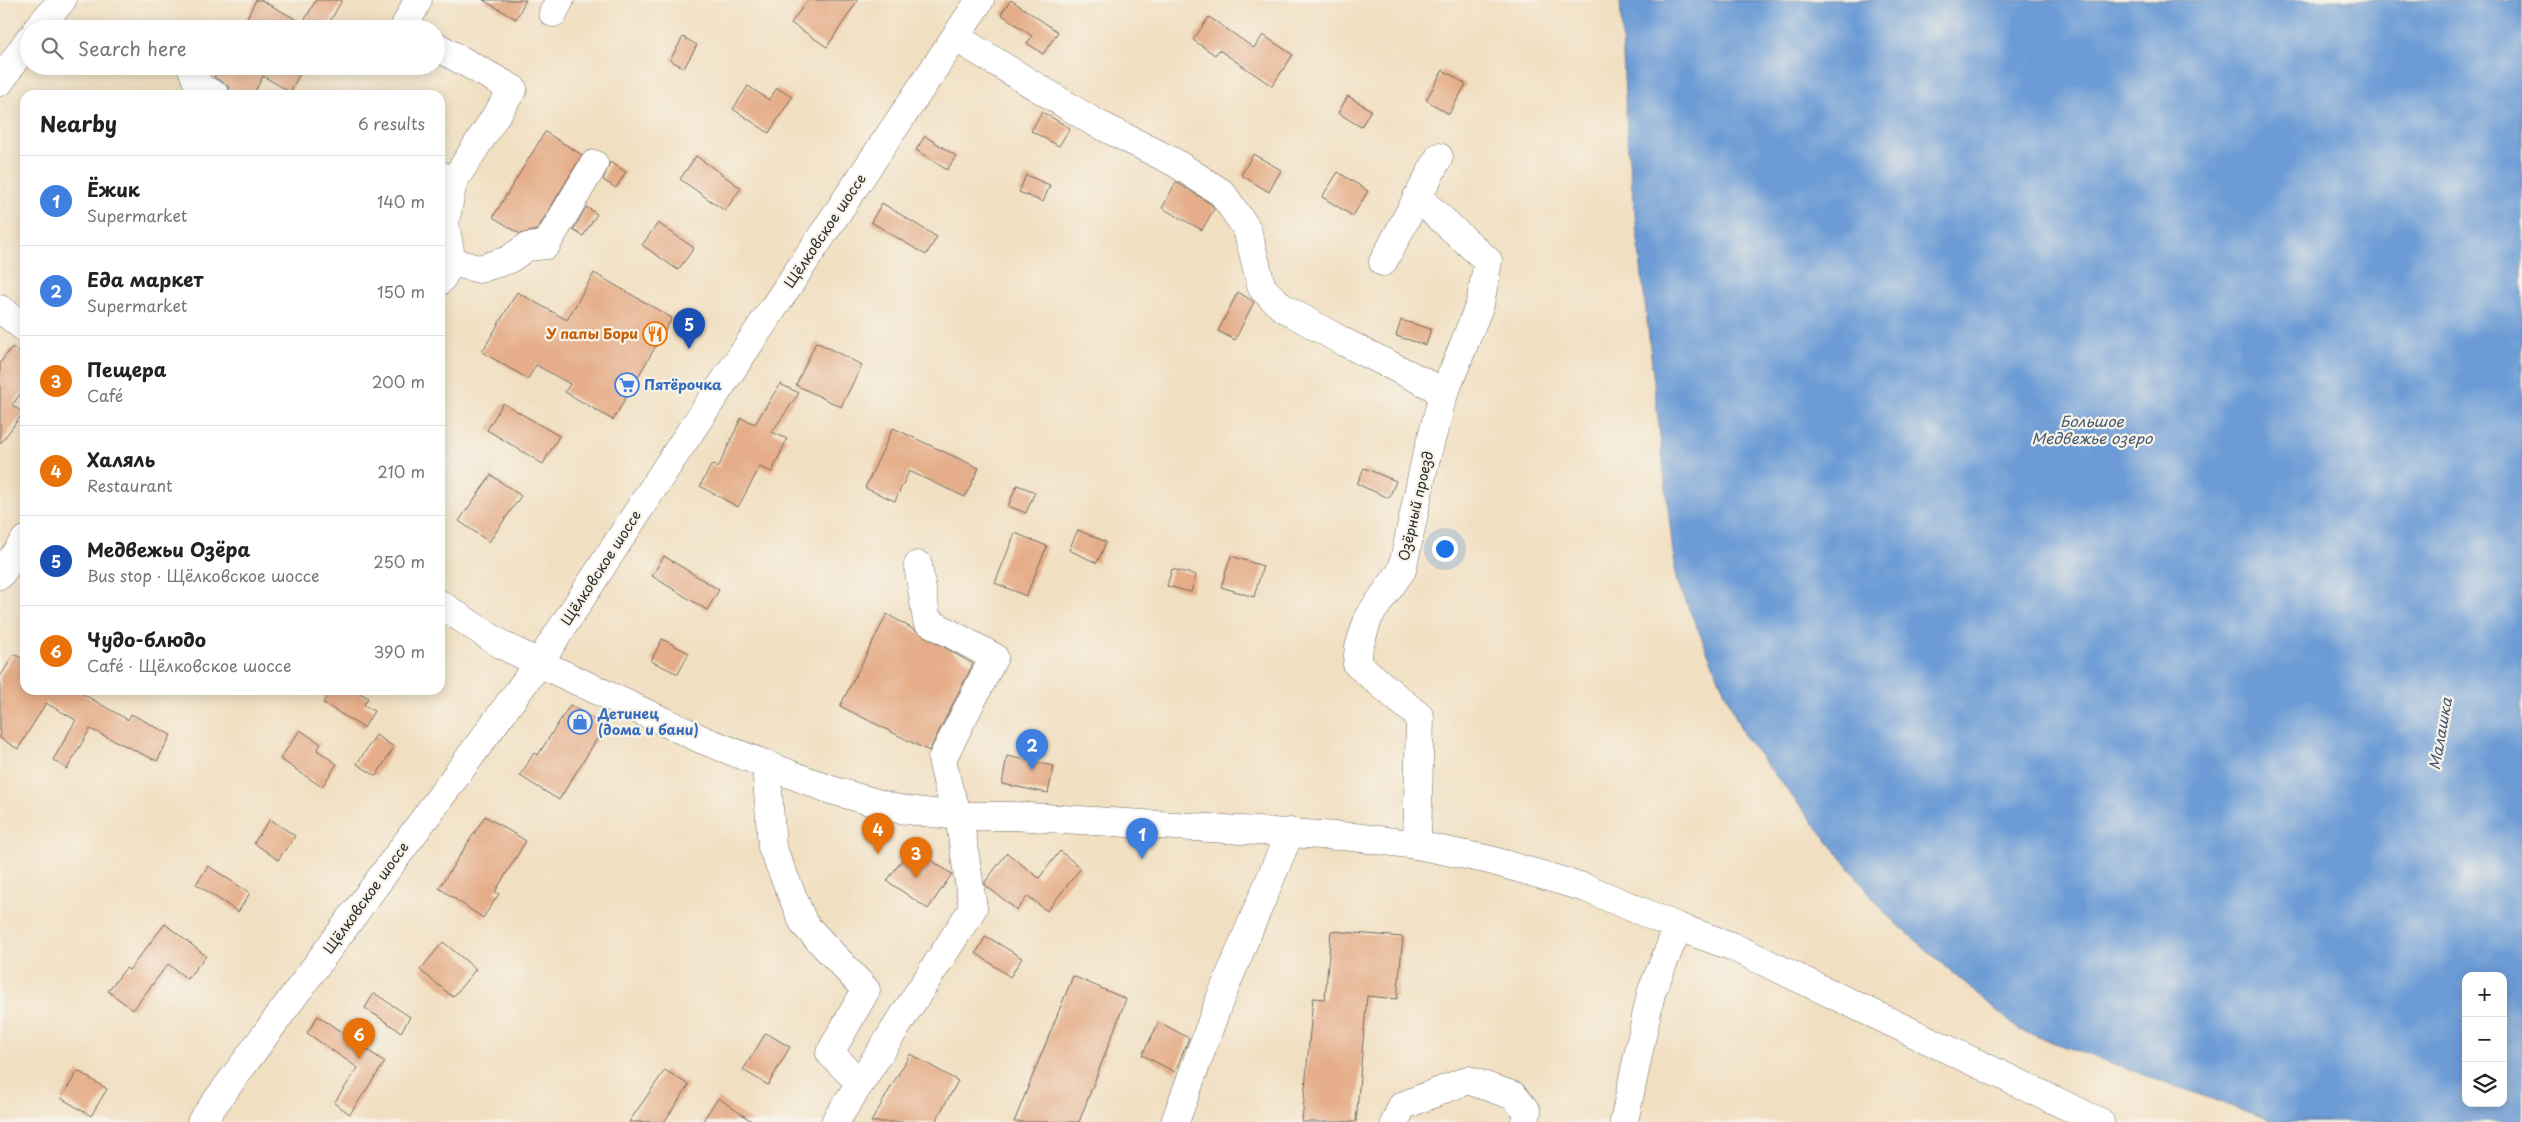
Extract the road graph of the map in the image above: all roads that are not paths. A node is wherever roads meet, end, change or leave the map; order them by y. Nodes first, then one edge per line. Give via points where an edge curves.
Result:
1 (62, 0) edge
2 (418, 0) edge
3 (980, 0) edge
4 (45, 20) edge
5 (408, 20) edge
6 (955, 37) junction
7 (445, 51) edge
8 (20, 52) edge
9 (195, 75) edge
10 (0, 82) edge
11 (206, 90) edge
12 (1439, 157) dead end
13 (594, 164) dead end
14 (447, 178) edge
15 (1417, 198) junction
16 (1383, 262) dead end
17 (446, 271) edge
18 (0, 309) edge
19 (20, 324) edge
20 (1442, 399) junction
21 (20, 547) edge
22 (918, 565) dead end
23 (0, 575) edge
24 (445, 607) edge
25 (539, 663) junction
26 (766, 764) junction
27 (959, 816) junction
28 (1290, 832) junction
29 (1417, 844) junction
30 (1678, 927) junction
31 (860, 1083) junction
32 (201, 1122) edge
33 (835, 1122) edge
34 (1175, 1122) edge
35 (1395, 1122) edge
36 (1526, 1122) edge
37 (1624, 1122) edge
38 (2100, 1122) edge

1 - 4 main road
2 - 5 main road
3 - 6 main road, Щёлковское шоссе
6 - 20 main road via 1094,122 1174,162 1222,193 1247,230 1262,288 1282,307 1436,388
6 - 25 main road, Щёлковское шоссе
7 - 14 main road via 513,89
8 - 10 main road
9 - 11 main road via 200,87
12 - 15 main road
13 - 17 main road via 546,245 527,247 508,260 480,269
14 - 17 main road
15 - 16 main road
15 - 20 main road, Озёрный проезд via 1488,261 1480,304
18 - 19 main road
20 - 29 main road, Озёрный проезд via 1402,570 1369,616 1357,664 1420,717
21 - 23 main road
22 - 27 main road via 927,621 994,657 942,759
24 - 25 main road via 502,645
25 - 26 main road via 704,740
25 - 32 main road, Щёлковское шоссе
26 - 27 main road via 831,790 898,809
26 - 31 main road via 772,847 804,924 866,990 830,1053
27 - 28 main road via 988,814
27 - 31 main road via 973,908
28 - 29 main road
28 - 34 main road via 1220,998
29 - 30 main road via 1490,860 1586,888
30 - 37 main road via 1651,993
30 - 38 main road via 1731,946
31 - 33 main road
35 - 36 main road via 1402,1106 1468,1080 1514,1096 1527,1112

